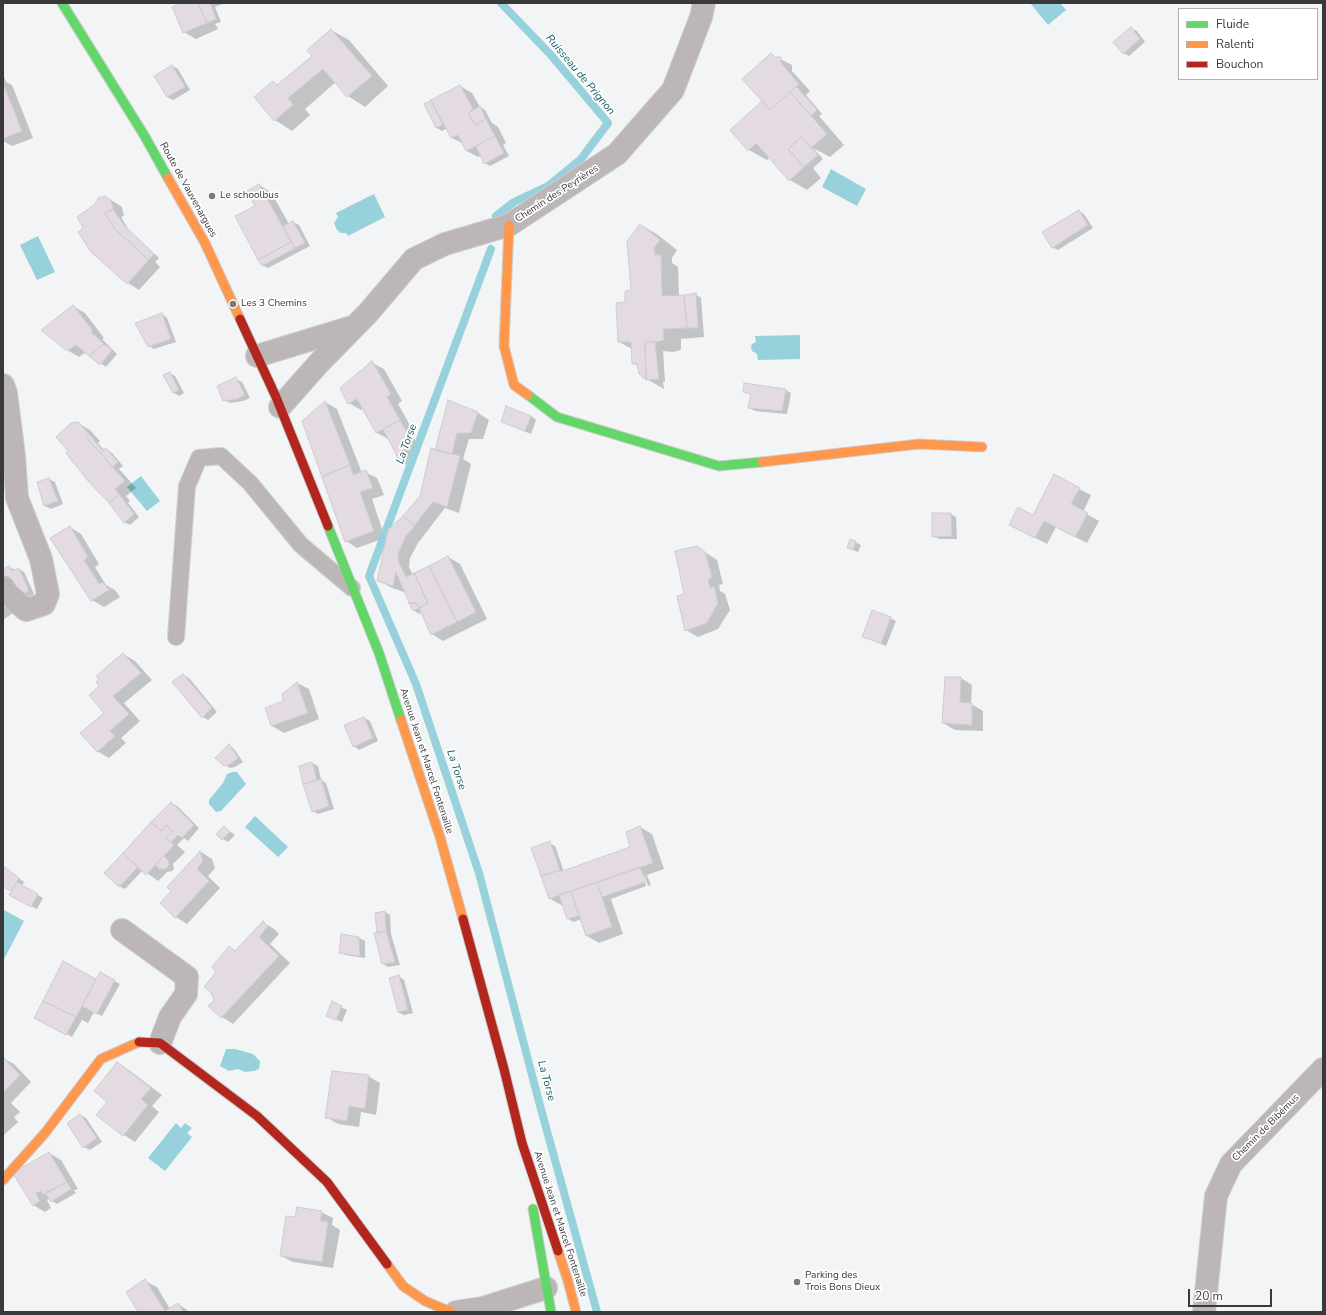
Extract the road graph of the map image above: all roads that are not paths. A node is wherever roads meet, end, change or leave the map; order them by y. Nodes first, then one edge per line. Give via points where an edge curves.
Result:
1 (62, 3) edge
2 (704, 3) edge
3 (509, 225) junction
4 (353, 327) junction
5 (257, 356) junction
6 (3, 385) edge
7 (278, 402) junction
8 (982, 447) dead end
9 (3, 587) edge
10 (354, 590) junction
11 (176, 637) dead end
12 (122, 930) dead end
13 (160, 1043) junction
14 (1323, 1069) edge
15 (522, 1142) junction
16 (3, 1180) edge
17 (546, 1288) junction
18 (451, 1312) edge
19 (456, 1312) edge
20 (550, 1312) edge
21 (576, 1312) edge
22 (1204, 1312) edge

1 - 5 main road, Route de Vauvenargues via 144,135 205,243
2 - 3 street, Chemin des Peyrières via 673,90 617,154
3 - 4 street, Chemin des Peyrières via 444,244 414,259
3 - 8 main road via 504,346 514,385 557,417 719,466 919,444
4 - 5 street, Chemin des Peyrières
4 - 7 street, Chemin des Peyrières
5 - 7 main road, Route de Vauvenargues
6 - 9 street via 14,456 17,498 41,559 48,594 44,604 26,610
7 - 10 main road, Avenue Jean et Marcel Fontenaille
10 - 11 lane via 301,545 250,483 221,456 199,458 187,486
10 - 15 main road, Avenue Jean et Marcel Fontenaille via 380,653 440,838
12 - 13 street via 187,977 186,994 170,1017
13 - 16 main road via 139,1042 101,1059 45,1133
13 - 18 main road via 257,1116 327,1182 403,1286 425,1301
14 - 22 street, Chemin de Bibémus via 1231,1164 1216,1196
15 - 17 main road, Avenue Jean et Marcel Fontenaille
15 - 21 main road, Avenue Jean et Marcel Fontenaille
17 - 19 street via 483,1308
17 - 20 main road, Avenue Jean et Marcel Fontenaille

